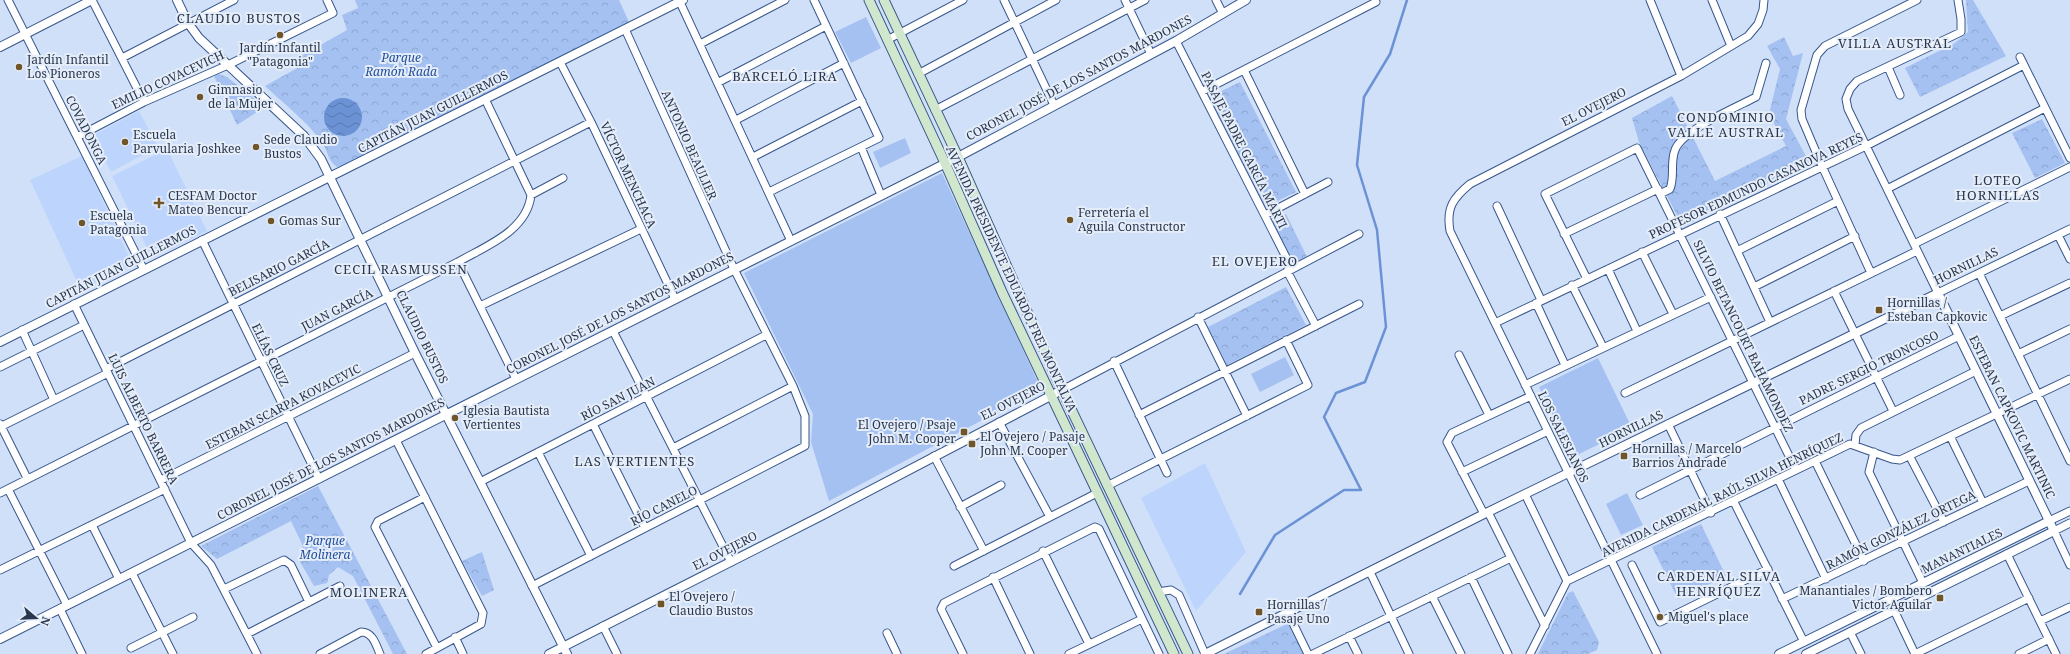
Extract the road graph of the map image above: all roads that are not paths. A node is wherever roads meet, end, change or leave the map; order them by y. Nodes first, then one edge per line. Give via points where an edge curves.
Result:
1 (8, 0) edge
2 (92, 0) edge
3 (177, 0) edge
4 (234, 0) edge
5 (327, 0) edge
6 (681, 0) edge
7 (784, 0) edge
8 (814, 0) edge
9 (869, 0) edge
10 (884, 0) edge
11 (963, 0) edge
12 (1004, 0) edge
13 (1056, 0) edge
14 (1125, 0) edge
15 (1145, 0) edge
16 (1216, 0) edge
17 (1246, 0) edge
18 (1650, 0) edge
19 (1712, 0) edge
20 (1764, 0) edge
21 (1917, 0) edge
22 (1958, 0) edge
23 (1376, 2) dead end
24 (1129, 8) junction
25 (1223, 14) junction
26 (1014, 22) junction
27 (188, 23) junction
28 (826, 26) junction
29 (625, 29) junction
30 (25, 34) junction
31 (899, 34) junction
32 (887, 40) junction
33 (1176, 41) junction
34 (700, 44) junction
35 (1731, 46) junction
36 (0, 47) edge
37 (1151, 54) junction
38 (2020, 56) dead end
39 (122, 58) junction
40 (1031, 58) junction
41 (560, 62) junction
42 (844, 63) junction
43 (1766, 63) dead end
44 (228, 65) junction
45 (2024, 65) junction
46 (1888, 67) junction
47 (1244, 70) junction
48 (918, 74) junction
49 (1681, 76) junction
50 (719, 82) junction
51 (1203, 91) junction
52 (1900, 95) dead end
53 (484, 99) junction
54 (144, 102) junction
55 (862, 102) junction
56 (1054, 105) junction
57 (2045, 108) junction
58 (935, 110) junction
59 (736, 120) junction
60 (591, 122) junction
61 (77, 137) junction
62 (1866, 146) junction
63 (861, 147) junction
64 (753, 157) junction
65 (958, 157) junction
66 (2070, 158) edge
67 (515, 160) junction
68 (945, 163) junction
69 (1822, 166) junction
70 (2070, 167) edge
71 (330, 176) junction
72 (563, 178) dead end
73 (1328, 182) dead end
74 (1887, 189) junction
75 (1659, 191) junction
76 (770, 192) junction
77 (1305, 194) junction
78 (530, 195) junction
79 (881, 195) junction
80 (1838, 201) junction
81 (1497, 206) dead end
82 (1720, 214) junction
83 (1265, 215) junction
84 (641, 229) junction
85 (2070, 229) edge
86 (1450, 231) joint
87 (1358, 234) dead end
88 (1564, 234) junction
89 (1680, 234) junction
90 (2058, 235) junction
91 (1855, 236) junction
92 (361, 239) junction
93 (202, 240) junction
94 (791, 241) junction
95 (1914, 244) junction
96 (1737, 251) junction
97 (1917, 251) junction
98 (1642, 252) junction
99 (2070, 258) edge
100 (458, 262) junction
101 (1608, 269) junction
102 (144, 270) junction
103 (734, 270) junction
104 (1289, 270) junction
105 (1872, 273) junction
106 (1980, 273) junction
107 (1587, 279) junction
108 (2070, 283) edge
109 (1572, 285) junction
110 (1754, 287) junction
111 (1834, 291) junction
112 (1938, 293) junction
113 (389, 297) junction
114 (1711, 297) junction
115 (674, 300) junction
116 (1539, 302) junction
117 (74, 304) junction
118 (233, 304) junction
119 (1359, 304) dead end
120 (480, 306) junction
121 (1673, 314) junction
122 (2000, 316) junction
123 (1198, 317) junction
124 (1770, 322) junction
125 (1495, 323) junction
126 (84, 324) junction
127 (1316, 326) junction
128 (2070, 329) edge
129 (22, 330) junction
130 (613, 330) junction
131 (1637, 331) junction
132 (1854, 333) junction
133 (766, 335) junction
134 (1959, 336) junction
135 (1286, 340) junction
136 (1732, 340) junction
137 (0, 342) edge
138 (1603, 347) junction
139 (32, 351) junction
140 (415, 353) junction
141 (2018, 354) junction
142 (1459, 355) dead end
143 (261, 361) junction
144 (1114, 361) junction
145 (1565, 366) junction
146 (0, 367) edge
147 (1225, 370) junction
148 (107, 371) junction
149 (1976, 371) junction
150 (1876, 376) junction
151 (516, 379) junction
152 (2070, 379) edge
153 (1754, 383) junction
154 (1525, 385) junction
155 (793, 386) junction
156 (1062, 390) junction
157 (1624, 393) dead end
158 (1051, 395) junction
159 (2038, 395) junction
160 (1531, 396) junction
161 (646, 397) junction
162 (54, 400) junction
163 (1893, 411) junction
164 (446, 414) junction
165 (1997, 414) junction
166 (1139, 415) junction
167 (1489, 415) junction
168 (288, 416) junction
169 (1247, 416) junction
170 (999, 422) junction
171 (593, 424) junction
172 (1668, 424) junction
173 (134, 425) junction
174 (0, 426) edge
175 (1776, 427) junction
176 (1548, 431) junction
177 (1950, 436) junction
178 (396, 440) junction
179 (1855, 445) junction
180 (805, 446) joint
181 (673, 448) junction
182 (538, 452) junction
183 (1874, 452) junction
184 (934, 456) junction
185 (1910, 456) junction
186 (1161, 458) junction
187 (2070, 460) edge
188 (1815, 461) junction
189 (1690, 470) junction
190 (1796, 470) junction
191 (1462, 472) junction
192 (1167, 473) dead end
193 (1568, 473) junction
194 (27, 478) junction
195 (319, 479) junction
196 (1778, 479) junction
197 (161, 480) junction
198 (2029, 481) junction
199 (480, 482) junction
200 (1001, 486) dead end
201 (1107, 486) junction
202 (8, 489) junction
203 (165, 489) junction
204 (0, 493) edge
205 (1097, 493) junction
206 (1525, 494) junction
207 (1640, 495) dead end
208 (425, 497) junction
209 (699, 500) junction
210 (1734, 502) junction
211 (1983, 503) junction
212 (960, 507) junction
213 (2070, 511) edge
214 (1486, 513) junction
215 (1711, 513) junction
216 (1050, 517) junction
217 (2049, 521) junction
218 (1944, 522) junction
219 (2070, 523) edge
220 (92, 525) junction
221 (646, 528) junction
222 (2054, 531) junction
223 (1904, 542) junction
224 (191, 543) junction
225 (40, 551) junction
226 (984, 551) junction
227 (1043, 551) junction
228 (2007, 554) junction
229 (591, 556) junction
230 (1511, 558) junction
231 (1612, 561) junction
232 (1864, 561) junction
233 (731, 562) junction
234 (1632, 565) dead end
235 (2070, 565) edge
236 (954, 566) dead end
237 (0, 570) edge
238 (1768, 570) junction
239 (1370, 572) junction
240 (132, 573) junction
241 (993, 577) junction
242 (1471, 577) junction
243 (119, 579) junction
244 (1826, 579) junction
245 (1567, 581) junction
246 (1923, 583) junction
247 (340, 586) dead end
248 (532, 586) junction
249 (224, 590) junction
250 (1158, 592) junction
251 (1432, 596) junction
252 (2029, 598) junction
253 (1782, 599) junction
254 (310, 602) junction
255 (63, 607) junction
256 (2070, 607) edge
257 (1894, 610) junction
258 (1288, 613) junction
259 (1391, 616) junction
260 (193, 617) dead end
261 (1142, 620) junction
262 (2040, 621) junction
263 (604, 626) junction
264 (1545, 626) junction
265 (162, 632) junction
266 (1850, 632) junction
267 (887, 633) dead end
268 (247, 634) junction
269 (1349, 636) junction
270 (455, 637) junction
271 (0, 639) edge
272 (2049, 639) junction
273 (1804, 642) junction
274 (1089, 644) junction
275 (131, 648) dead end
276 (437, 648) junction
277 (565, 650) edge
278 (82, 654) edge
279 (173, 654) edge
280 (258, 654) edge
281 (320, 654) edge
282 (380, 654) edge
283 (426, 654) edge
284 (463, 654) edge
285 (549, 654) edge
286 (617, 654) edge
287 (897, 654) edge
288 (963, 654) edge
289 (1030, 654) edge
290 (1069, 654) edge
291 (1159, 654) edge
292 (1174, 654) edge
293 (1188, 654) edge
294 (1205, 654) edge
295 (1308, 654) edge
296 (1313, 654) edge
297 (1358, 654) edge
298 (1410, 654) edge
299 (1461, 654) edge
300 (1508, 654) edge
301 (1530, 654) edge
302 (1657, 654) edge
303 (1779, 654) edge
304 (1806, 654) edge
305 (1861, 654) edge
306 (1915, 654) edge
307 (2020, 654) edge
308 (2056, 654) edge

1 - 30 street, COVADONGA
2 - 30 street
2 - 39 street
3 - 27 street, CLAUDIO BUSTOS
4 - 27 street
5 - 44 street, EMILIO COVACEVICH via 333,13
6 - 29 street, CAPITÁN JUAN GUILLERMOS
6 - 34 street
7 - 34 street
8 - 28 street
9 - 32 main road, AVENIDA PRESIDENTE EDUARDO FREI MONTALVA
10 - 31 main road, AVENIDA PRESIDENTE EDUARDO FREI MONTALVA
11 - 31 street
12 - 26 street
13 - 26 street
14 - 24 street
15 - 24 street
16 - 25 street
17 - 25 street, CORONEL JOSÉ DE LOS SANTOS MARDONES
18 - 49 street
19 - 35 street
20 - 35 street, EL OVEJERO via 1758,24 1748,36
21 - 69 street via 1825,46 1816,55 1801,110 1802,119
22 - 46 street, ESTEBAN CAPKOVIC MARTINIC via 1961,32
23 - 47 street
24 - 37 street
24 - 40 street
25 - 33 street, CORONEL JOSÉ DE LOS SANTOS MARDONES
26 - 40 street
26 - 48 street
27 - 39 street
27 - 44 street, CLAUDIO BUSTOS via 199,38
28 - 42 street
28 - 50 street
29 - 41 street, CAPITÁN JUAN GUILLERMOS
29 - 103 street, ANTONIO BEAULIER
30 - 36 street
30 - 61 street, COVADONGA
31 - 32 street
31 - 48 main road, AVENIDA PRESIDENTE EDUARDO FREI MONTALVA
32 - 68 main road, AVENIDA PRESIDENTE EDUARDO FREI MONTALVA
33 - 37 street, CORONEL JOSÉ DE LOS SANTOS MARDONES
33 - 51 street, PASAJE PADRE GARCÍA MARTI
34 - 50 street
35 - 49 street, EL OVEJERO
37 - 56 street, CORONEL JOSÉ DE LOS SANTOS MARDONES
38 - 45 street
39 - 54 street
40 - 56 street
40 - 58 street
41 - 53 street, CAPITÁN JUAN GUILLERMOS
41 - 60 street, VÍCTOR MENCHACA
42 - 55 street
42 - 59 street
43 - 75 street via 1756,97 1695,130 1681,141 1673,156 1673,181 1670,189
44 - 54 street, EMILIO COVACEVICH
44 - 71 street, CLAUDIO BUSTOS via 306,139 322,159
45 - 57 street
45 - 62 street, PROFESOR EDMUNDO CASANOVA REYES
46 - 52 street
46 - 62 street, ESTEBAN CAPKOVIC MARTINIC via 1856,81 1846,99 1848,109
47 - 51 street
47 - 77 street
48 - 58 main road, AVENIDA PRESIDENTE EDUARDO FREI MONTALVA
49 - 86 street, EL OVEJERO via 1470,184 1459,193 1452,204 1448,216
50 - 59 street
51 - 83 street, PASAJE PADRE GARCÍA MARTI
53 - 67 street
53 - 71 street, CAPITÁN JUAN GUILLERMOS
54 - 61 street, EMILIO COVACEVICH
55 - 63 street via 879,138
55 - 64 street
56 - 65 street, CORONEL JOSÉ DE LOS SANTOS MARDONES
57 - 66 street
57 - 74 street
58 - 65 main road, AVENIDA PRESIDENTE EDUARDO FREI MONTALVA
59 - 64 street
60 - 67 street, BELISARIO GARCÍA
60 - 84 street, VÍCTOR MENCHACA
61 - 102 street, COVADONGA
62 - 69 street, PROFESOR EDMUNDO CASANOVA REYES
62 - 74 street, ESTEBAN CAPKOVIC MARTINIC
63 - 76 street
63 - 79 street
64 - 76 street
65 - 68 street, CORONEL JOSÉ DE LOS SANTOS MARDONES
65 - 156 main road, AVENIDA PRESIDENTE EDUARDO FREI MONTALVA
67 - 78 street
67 - 92 street, BELISARIO GARCÍA
68 - 79 street, CORONEL JOSÉ DE LOS SANTOS MARDONES
68 - 158 main road, AVENIDA PRESIDENTE EDUARDO FREI MONTALVA
69 - 80 street
69 - 82 street, PROFESOR EDMUNDO CASANOVA REYES
70 - 95 street
71 - 92 street, CLAUDIO BUSTOS
71 - 93 street, CAPITÁN JUAN GUILLERMOS
72 - 78 street
73 - 77 street
74 - 95 street, ESTEBAN CAPKOVIC MARTINIC
75 - 88 street
75 - 88 street, SILVIO BETANCOURT BAHAMONDEZ via 1638,148 1545,194
75 - 89 street, SILVIO BETANCOURT BAHAMONDEZ
76 - 94 street
77 - 83 street
78 - 100 street, JUAN GARCÍA via 530,203 524,214 506,236
79 - 94 street, CORONEL JOSÉ DE LOS SANTOS MARDONES
80 - 91 street
80 - 96 street
81 - 116 street
82 - 89 street, PROFESOR EDMUNDO CASANOVA REYES
82 - 96 street
83 - 104 street, PASAJE PADRE GARCÍA MARTI
84 - 115 street, VÍCTOR MENCHACA
84 - 120 street
85 - 90 street, HORNILLAS
86 - 125 street, LOS SALESIANOS
87 - 104 street, EL OVEJERO
88 - 107 street
89 - 98 street, PROFESOR EDMUNDO CASANOVA REYES
89 - 114 street, SILVIO BETANCOURT BAHAMONDEZ
90 - 99 street
90 - 106 street, HORNILLAS
91 - 105 street
91 - 110 street
92 - 113 street, CLAUDIO BUSTOS
92 - 118 street, BELISARIO GARCÍA
93 - 102 street, CAPITÁN JUAN GUILLERMOS
93 - 118 street, ELÍAS CRUZ
94 - 103 street, CORONEL JOSÉ DE LOS SANTOS MARDONES
95 - 97 street, ESTEBAN CAPKOVIC MARTINIC
96 - 110 street
97 - 105 street
97 - 112 street, ESTEBAN CAPKOVIC MARTINIC
98 - 101 street, PROFESOR EDMUNDO CASANOVA REYES
98 - 121 street
100 - 113 street, JUAN GARCÍA
100 - 120 street
101 - 107 street, PROFESOR EDMUNDO CASANOVA REYES
101 - 131 street
102 - 117 street, CAPITÁN JUAN GUILLERMOS
103 - 115 street, CORONEL JOSÉ DE LOS SANTOS MARDONES
103 - 133 street, ANTONIO BEAULIER
104 - 123 street, EL OVEJERO
104 - 127 street, PASAJE PADRE GARCÍA MARTI
105 - 111 street
106 - 112 street, HORNILLAS
106 - 122 street
107 - 109 street, PROFESOR EDMUNDO CASANOVA REYES
108 - 122 street
109 - 116 street, PROFESOR EDMUNDO CASANOVA REYES
109 - 138 street
110 - 124 street
111 - 124 street
111 - 132 street
112 - 132 street, HORNILLAS
112 - 134 street, ESTEBAN CAPKOVIC MARTINIC
113 - 140 street, CLAUDIO BUSTOS
113 - 143 street, JUAN GARCÍA
114 - 121 street
114 - 136 street, SILVIO BETANCOURT BAHAMONDEZ
115 - 130 street, CORONEL JOSÉ DE LOS SANTOS MARDONES
116 - 125 street, PROFESOR EDMUNDO CASANOVA REYES
116 - 145 street
117 - 126 street, LUIS ALBERTO BARRERA
117 - 129 street, CAPITÁN JUAN GUILLERMOS
118 - 143 street, ELÍAS CRUZ
118 - 148 street, BELISARIO GARCÍA
119 - 127 street
120 - 151 street
121 - 131 street
122 - 141 street
123 - 144 street, EL OVEJERO
123 - 147 street
124 - 136 street
125 - 154 street, LOS SALESIANOS
126 - 139 street
126 - 148 street, LUIS ALBERTO BARRERA
127 - 135 street
128 - 141 street
129 - 137 street, CAPITÁN JUAN GUILLERMOS
129 - 139 street
130 - 151 street, CORONEL JOSÉ DE LOS SANTOS MARDONES
130 - 161 street
131 - 138 street
132 - 150 street
132 - 153 street, HORNILLAS
133 - 155 street, ANTONIO BEAULIER
133 - 161 street, RÍO SAN JUAN
134 - 149 street, ESTEBAN CAPKOVIC MARTINIC
134 - 150 street, PADRE SERGIO TRONCOSO
135 - 147 street
135 - 169 street via 1308,385
136 - 153 street, SILVIO BETANCOURT BAHAMONDEZ
136 - 157 street
138 - 145 street
139 - 146 street
139 - 162 street
140 - 164 street, CLAUDIO BUSTOS
140 - 168 street, ESTEBAN SCARPA KOVACEVIC
141 - 159 street
142 - 167 street
143 - 168 street, ELÍAS CRUZ
143 - 173 street, JUAN GARCÍA
144 - 156 street, EL OVEJERO
144 - 166 street
145 - 154 street
147 - 166 street
147 - 169 street
148 - 162 street, BELISARIO GARCÍA
148 - 173 street, LUIS ALBERTO BARRERA
149 - 163 street
149 - 165 street, ESTEBAN CAPKOVIC MARTINIC
150 - 163 street
150 - 175 street, PADRE SERGIO TRONCOSO
151 - 164 street, CORONEL JOSÉ DE LOS SANTOS MARDONES
152 - 159 street, AVENIDA CARDENAL RAÚL SILVA HENRÍQUEZ
153 - 172 street, HORNILLAS
153 - 175 street, SILVIO BETANCOURT BAHAMONDEZ
154 - 160 street, LOS SALESIANOS
155 - 180 street, ANTONIO BEAULIER via 805,416
155 - 181 street
156 - 158 street, EL OVEJERO
156 - 201 main road, AVENIDA PRESIDENTE EDUARDO FREI MONTALVA
158 - 170 street, EL OVEJERO
158 - 205 main road, AVENIDA PRESIDENTE EDUARDO FREI MONTALVA
159 - 165 street, AVENIDA CARDENAL RAÚL SILVA HENRÍQUEZ
159 - 187 street
160 - 167 street
160 - 176 street, LOS SALESIANOS
161 - 171 street, RÍO SAN JUAN
161 - 181 street
162 - 174 street, BELISARIO GARCÍA
163 - 179 street via 1860,428
164 - 178 street, CORONEL JOSÉ DE LOS SANTOS MARDONES
164 - 199 street, CLAUDIO BUSTOS
165 - 177 street, AVENIDA CARDENAL RAÚL SILVA HENRÍQUEZ
165 - 198 street, ESTEBAN CAPKOVIC MARTINIC
166 - 186 street
167 - 191 street via 1452,433 1448,442
168 - 195 street, ELÍAS CRUZ
168 - 197 street, ESTEBAN SCARPA KOVACEVIC
169 - 186 street
170 - 184 street, EL OVEJERO
170 - 216 street
171 - 182 street, RÍO SAN JUAN
171 - 221 street
172 - 189 street
172 - 193 street, HORNILLAS
173 - 194 street, JUAN GARCÍA
173 - 197 street, LUIS ALBERTO BARRERA
174 - 194 street
175 - 189 street, PADRE SERGIO TRONCOSO
175 - 190 street, SILVIO BETANCOURT BAHAMONDEZ
176 - 191 street
176 - 193 street, LOS SALESIANOS
177 - 185 street, AVENIDA CARDENAL RAÚL SILVA HENRÍQUEZ
177 - 211 street
178 - 195 street, CORONEL JOSÉ DE LOS SANTOS MARDONES
178 - 208 street
179 - 183 street, AVENIDA CARDENAL RAÚL SILVA HENRÍQUEZ
179 - 188 street, AVENIDA CARDENAL RAÚL SILVA HENRÍQUEZ via 1850,444
180 - 209 street, RÍO CANELO
181 - 209 street
182 - 199 street, RÍO SAN JUAN
182 - 229 street
183 - 185 street, AVENIDA CARDENAL RAÚL SILVA HENRÍQUEZ via 1896,460
183 - 223 street via 1869,472
184 - 212 street
184 - 233 street, EL OVEJERO
185 - 218 street
186 - 192 street
186 - 201 street
188 - 190 street, AVENIDA CARDENAL RAÚL SILVA HENRÍQUEZ
188 - 232 street
189 - 207 street, PADRE SERGIO TRONCOSO
189 - 215 street
190 - 196 street, AVENIDA CARDENAL RAÚL SILVA HENRÍQUEZ
191 - 214 street
193 - 206 street, HORNILLAS
193 - 231 street, LOS SALESIANOS
194 - 202 street, JUAN GARCÍA
195 - 224 street, CORONEL JOSÉ DE LOS SANTOS MARDONES
196 - 210 street, AVENIDA CARDENAL RAÚL SILVA HENRÍQUEZ
196 - 244 street
197 - 203 street, LUIS ALBERTO BARRERA
198 - 211 street, RAMÓN GONZÁLEZ ORTEGA
198 - 217 street, ESTEBAN CAPKOVIC MARTINIC
199 - 248 street, CLAUDIO BUSTOS
200 - 212 street
201 - 250 main road, AVENIDA PRESIDENTE EDUARDO FREI MONTALVA
202 - 204 street, JUAN GARCÍA
202 - 225 street
203 - 220 street
203 - 224 street, LUIS ALBERTO BARRERA
205 - 216 street
205 - 292 main road, AVENIDA PRESIDENTE EDUARDO FREI MONTALVA
206 - 214 street, HORNILLAS
206 - 245 street
208 - 270 street via 483,614 481,624
208 - 276 street via 375,524 375,527
209 - 221 street, RÍO CANELO
209 - 233 street
210 - 215 street, AVENIDA CARDENAL RAÚL SILVA HENRÍQUEZ
210 - 238 street
211 - 218 street, RAMÓN GONZÁLEZ ORTEGA
212 - 226 street
213 - 217 street, MANANTIALES
214 - 230 street
214 - 239 street, HORNILLAS
215 - 231 street, AVENIDA CARDENAL RAÚL SILVA HENRÍQUEZ
216 - 226 street
217 - 222 street, ESTEBAN CAPKOVIC MARTINIC
217 - 246 street, MANANTIALES
218 - 223 street, RAMÓN GONZÁLEZ ORTEGA
219 - 222 street, MANANTIALES
220 - 225 street
220 - 243 street
221 - 229 street, RÍO CANELO
222 - 228 street, MANANTIALES
222 - 235 street, ESTEBAN CAPKOVIC MARTINIC
223 - 232 street, RAMÓN GONZÁLEZ ORTEGA
223 - 246 street
224 - 240 street, CORONEL JOSÉ DE LOS SANTOS MARDONES
224 - 249 street, LUIS ALBERTO BARRERA via 211,565
225 - 237 street
225 - 255 street
226 - 236 street
227 - 241 street
227 - 261 street via 1098,527
227 - 274 street
228 - 252 street
228 - 257 street, MANANTIALES
229 - 248 street, RÍO CANELO
230 - 242 street
230 - 264 street
231 - 245 street, AVENIDA CARDENAL RAÚL SILVA HENRÍQUEZ
231 - 302 street, LOS SALESIANOS
232 - 244 street, RAMÓN GONZÁLEZ ORTEGA
233 - 263 street, EL OVEJERO
234 - 238 street via 1660,622
238 - 253 street
239 - 258 street, HORNILLAS
239 - 259 street
240 - 243 street, CORONEL JOSÉ DE LOS SANTOS MARDONES
240 - 265 street
241 - 288 street via 941,606
241 - 289 street
242 - 251 street
242 - 300 street
243 - 255 street, CORONEL JOSÉ DE LOS SANTOS MARDONES
244 - 253 street, RAMÓN GONZÁLEZ ORTEGA
245 - 264 street
246 - 273 street, MANANTIALES
247 - 254 street
248 - 277 street, CLAUDIO BUSTOS
249 - 254 street via 281,560 289,562
249 - 268 street, LUIS ALBERTO BARRERA
250 - 293 main road, AVENIDA PRESIDENTE EDUARDO FREI MONTALVA
250 - 294 street via 1171,590 1179,596
251 - 259 street
251 - 299 street
252 - 262 street
252 - 306 street
253 - 273 street
254 - 268 street
255 - 271 street, CORONEL JOSÉ DE LOS SANTOS MARDONES
255 - 278 street
256 - 262 street
257 - 266 street, MANANTIALES
257 - 306 street
258 - 294 street, HORNILLAS
258 - 295 street
259 - 269 street
259 - 298 street
260 - 265 street
261 - 274 street
261 - 291 street
262 - 272 street
263 - 277 street, EL OVEJERO
263 - 286 street
264 - 301 street
265 - 275 street
265 - 279 street
266 - 304 street, MANANTIALES
266 - 305 street
267 - 287 street
268 - 280 street, LUIS ALBERTO BARRERA
269 - 296 street
269 - 297 street
270 - 276 street
270 - 284 street
272 - 307 street
272 - 308 street
273 - 303 street, MANANTIALES
274 - 290 street
276 - 283 street
277 - 285 street, EL OVEJERO
281 - 282 street via 361,632 371,635

